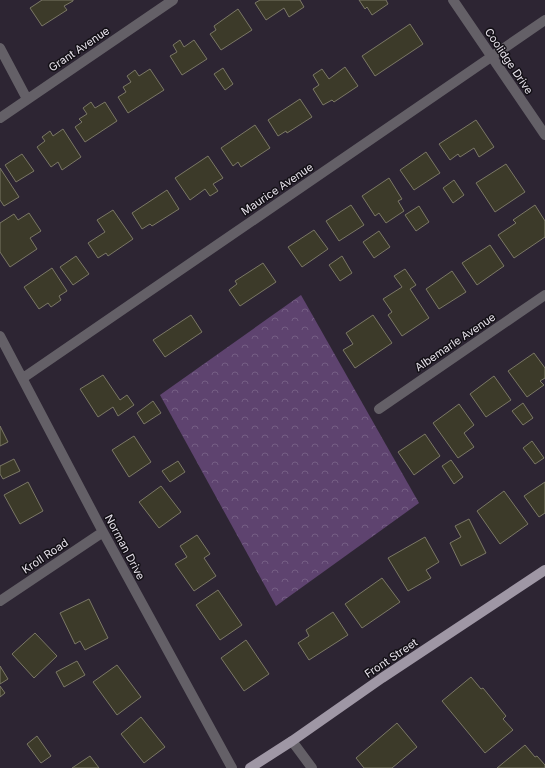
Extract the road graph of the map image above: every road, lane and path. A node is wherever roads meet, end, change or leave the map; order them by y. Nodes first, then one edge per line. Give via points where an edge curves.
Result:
1 (173, 0) edge
2 (453, 0) edge
3 (545, 20) edge
4 (0, 48) edge
5 (492, 57) junction
6 (27, 99) junction
7 (0, 118) edge
8 (545, 135) edge
9 (545, 295) edge
10 (0, 336) edge
11 (23, 378) junction
12 (379, 408) dead end
13 (103, 532) junction
14 (545, 570) edge
15 (0, 601) edge
16 (292, 742) junction
17 (232, 768) edge
18 (250, 768) edge
19 (312, 768) edge

1 - 6 street, Grant Avenue
2 - 5 street, Coolidge Drive
3 - 5 street, Maurice Avenue
4 - 6 street
5 - 8 street, Coolidge Drive
5 - 11 street, Maurice Avenue
6 - 7 street, Grant Avenue
9 - 12 street, Albemarle Avenue
10 - 11 street, Norman Drive
11 - 13 street, Norman Drive
13 - 15 street, Kroll Road
13 - 17 street, Norman Drive
14 - 16 main road, Front Street via 382,678
16 - 18 main road, Front Street
16 - 19 street

